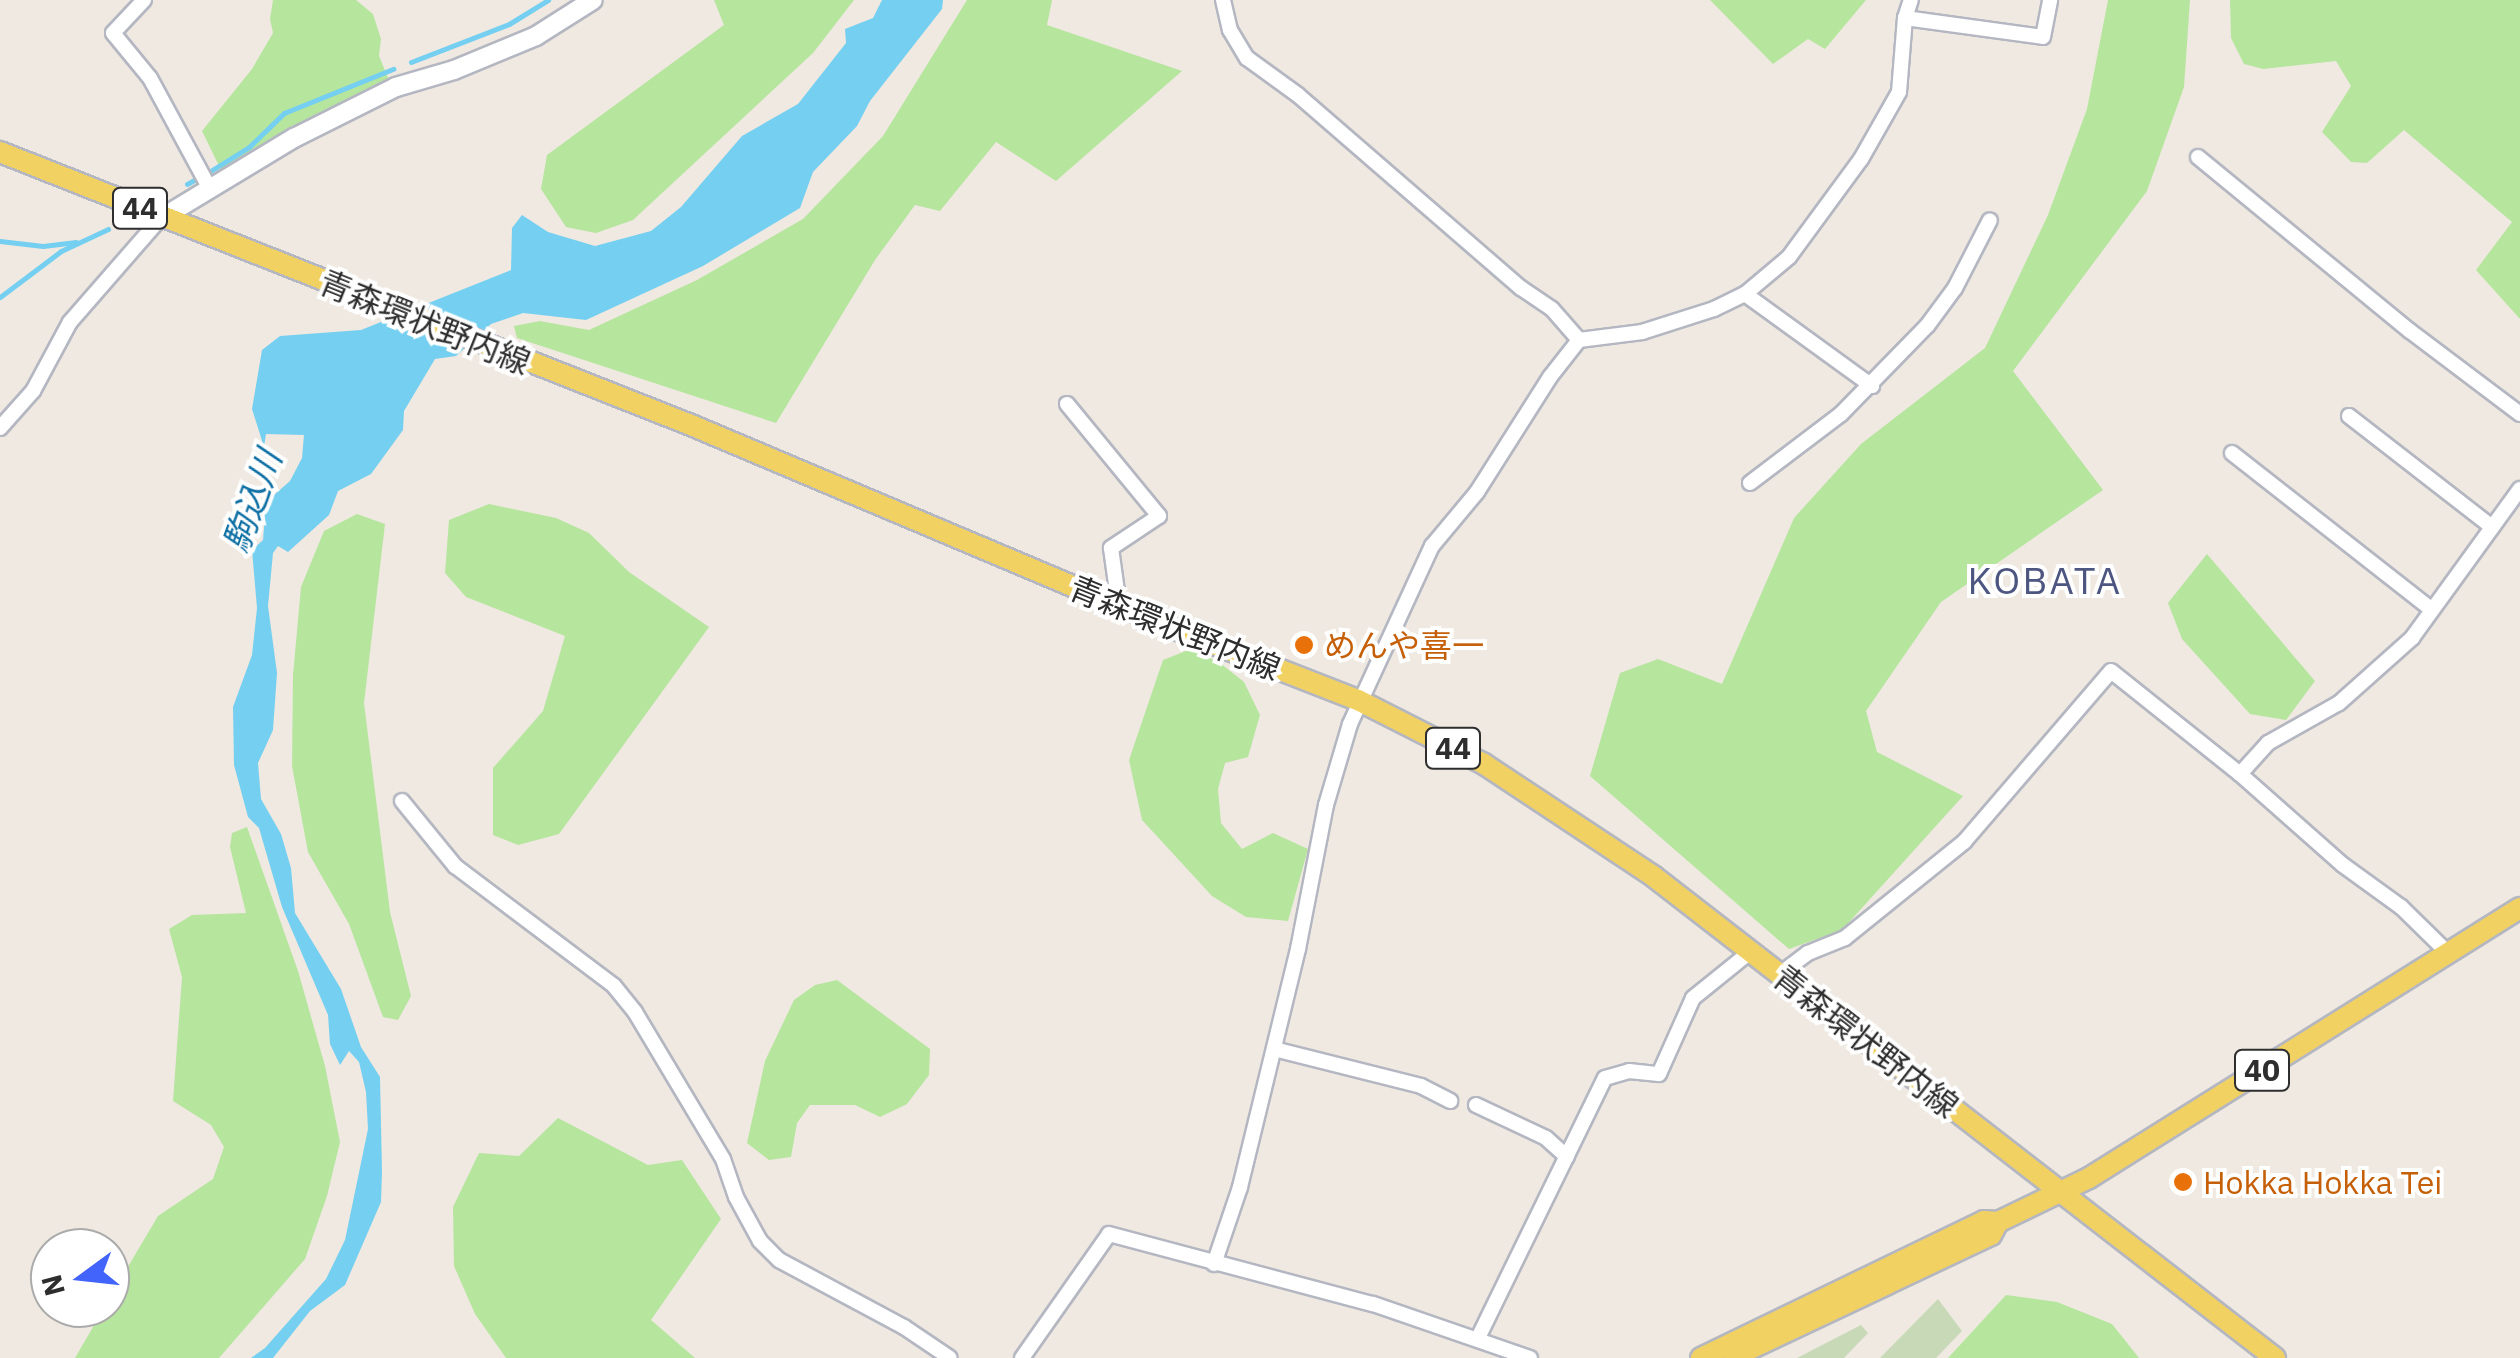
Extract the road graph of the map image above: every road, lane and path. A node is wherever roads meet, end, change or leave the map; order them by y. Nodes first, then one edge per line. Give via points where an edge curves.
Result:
1 (144, 0) edge
2 (593, 0) edge
3 (1223, 0) edge
4 (1911, 0) edge
5 (2050, 0) edge
6 (1904, 18) junction
7 (0, 152) edge
8 (2198, 157) dead end
9 (210, 187) junction
10 (160, 218) junction
11 (1990, 220) dead end
12 (1745, 294) junction
13 (1580, 340) junction
14 (1872, 386) junction
15 (1068, 404) dead end
16 (2520, 414) edge
17 (2350, 416) dead end
18 (0, 428) edge
19 (2232, 453) dead end
20 (1750, 484) dead end
21 (2518, 496) edge
22 (2492, 527) junction
23 (1119, 606) junction
24 (2432, 609) junction
25 (1358, 700) junction
26 (2240, 774) junction
27 (402, 801) dead end
28 (2520, 908) edge
29 (1750, 952) junction
30 (2448, 953) junction
31 (1780, 974) junction
32 (1274, 1049) junction
33 (1450, 1102) dead end
34 (1476, 1105) dead end
35 (1567, 1157) junction
36 (2062, 1192) junction
37 (1998, 1222) junction
38 (1214, 1264) junction
39 (1478, 1338) junction
40 (950, 1358) edge
41 (1022, 1358) edge
42 (1530, 1358) edge
43 (1700, 1358) edge
44 (1731, 1358) edge
45 (2274, 1358) edge

1 - 9 street via 113,34 150,78
2 - 9 street via 536,36 396,88
3 - 13 street via 1230,30 1247,58 1552,309
4 - 6 street
5 - 6 street via 2044,37
6 - 12 street via 1900,92 1790,257
7 - 10 main road, 青森環状野内線 / 44
8 - 16 street
9 - 10 street
10 - 18 street via 70,322 33,392
10 - 23 main road, 青森環状野内線 / 44 via 691,425
11 - 14 street via 1956,288
12 - 13 street via 1642,332
12 - 14 street
13 - 25 street via 1432,546
14 - 20 street
15 - 23 street via 1159,516 1110,548
17 - 22 street
19 - 24 street
21 - 22 street
22 - 24 street
23 - 25 main road, 青森環状野内線 / 44
24 - 26 street via 2374,676 2268,743
25 - 29 main road, 青森環状野内線 / 44 via 1534,795
25 - 32 street via 1326,805
26 - 30 street
26 - 31 street via 2112,671 1964,842 1845,938 1808,952
27 - 40 street via 454,866 614,986 723,1159 760,1241 779,1260
28 - 30 main road, 40
29 - 31 main road, 青森環状野内線 / 44
29 - 35 street via 1693,998 1659,1074 1629,1071 1605,1078
30 - 36 main road, 40
31 - 36 main road, 青森環状野内線 / 44
32 - 33 street via 1421,1086
32 - 38 street
34 - 35 street via 1546,1138
35 - 39 street
36 - 37 main road, 40
36 - 45 main road, 青森環状野内線 / 44
37 - 43 main road, 40 via 1984,1221
37 - 44 main road, 40 via 1991,1236
38 - 39 street
38 - 41 street via 1109,1234
39 - 42 street

